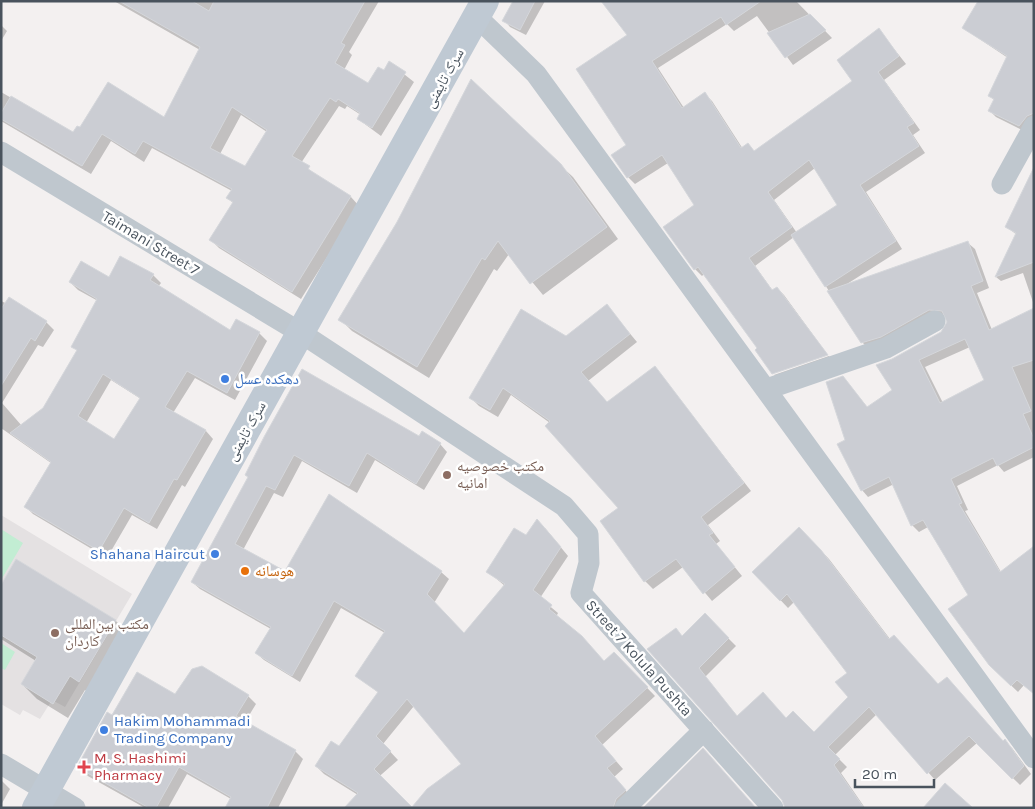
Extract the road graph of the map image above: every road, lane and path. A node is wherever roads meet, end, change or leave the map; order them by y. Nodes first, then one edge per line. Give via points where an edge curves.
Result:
1 (481, 9) edge
2 (1034, 126) edge
3 (1, 152) edge
4 (1002, 184) dead end
5 (935, 320) dead end
6 (301, 333) junction
7 (767, 389) junction
8 (704, 730) junction
9 (1034, 758) edge
10 (1, 764) edge
11 (41, 799) edge
12 (75, 808) edge
13 (625, 808) edge
14 (773, 808) edge

1 - 6 main road, سرک تایمنی
1 - 7 street via 536,74
2 - 4 street
3 - 6 street, Taimani Street 7
5 - 7 street via 886,348
6 - 8 street, Street 7 Kolula Pushta via 564,506 588,534 590,563 581,594
6 - 11 main road, سرک تایمنی
7 - 9 street
8 - 13 street
8 - 14 street, Street 7 Kolula Pushta
10 - 11 street
11 - 12 street

